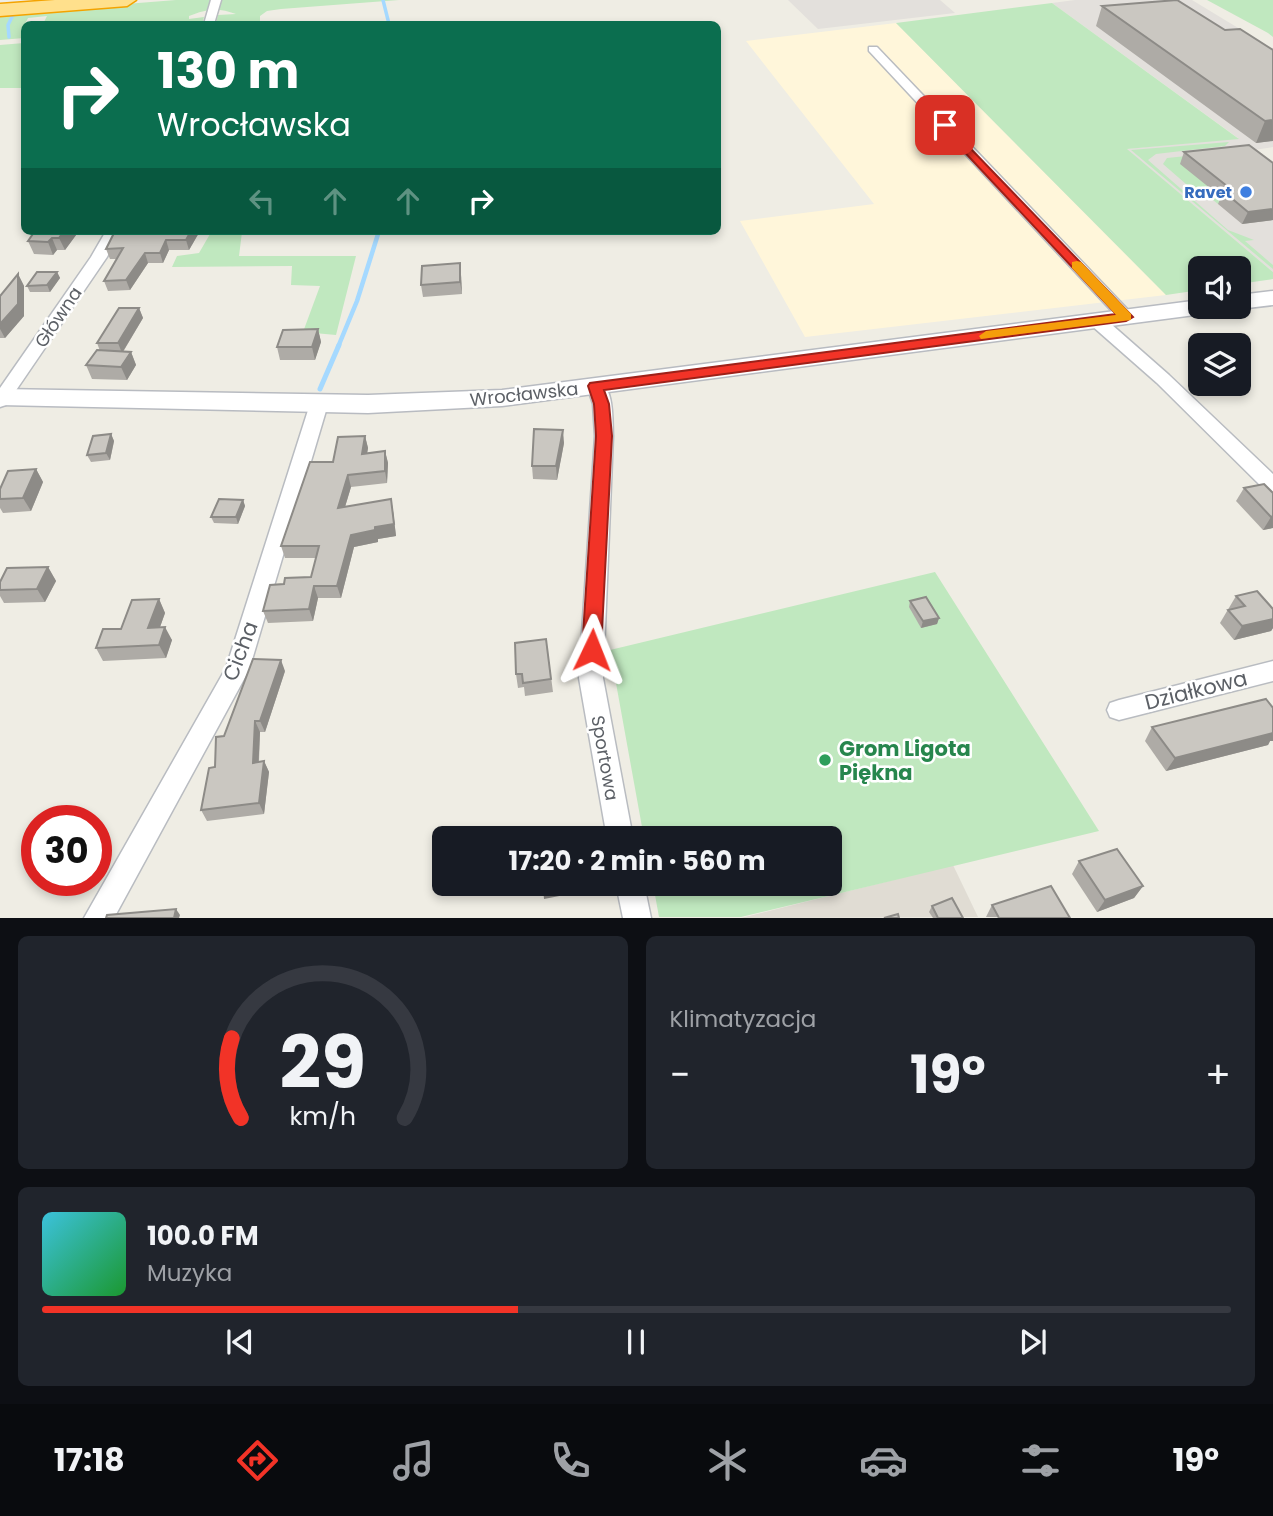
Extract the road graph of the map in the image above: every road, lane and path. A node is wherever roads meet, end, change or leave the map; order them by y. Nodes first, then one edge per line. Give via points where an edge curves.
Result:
1 (13, 0) edge
2 (127, 0) edge
3 (216, 0) edge
4 (0, 1) edge
5 (0, 10) edge
6 (210, 20) edge
7 (873, 49) dead end
8 (111, 235) edge
9 (1273, 298) edge
10 (1251, 301) edge
11 (1188, 309) edge
12 (1126, 317) junction
13 (1097, 321) junction
14 (596, 386) junction
15 (1, 398) edge
16 (319, 404) junction
17 (1268, 480) edge
18 (1273, 671) edge
19 (1119, 710) dead end
20 (618, 826) edge
21 (632, 896) edge
22 (98, 918) edge
23 (637, 918) edge

1 - 4 highway
2 - 5 highway
3 - 6 street
7 - 12 street
8 - 15 street, Główna
9 - 10 main road
11 - 12 main road, Wrocławska
12 - 13 main road, Wrocławska
13 - 14 main road, Wrocławska
13 - 17 street
14 - 16 main road, Wrocławska via 445,402
14 - 20 street, Sportowa via 604,436 591,678
15 - 16 main road, Wrocławska
16 - 22 street, Cicha via 237,670
18 - 19 street, Działkowa
21 - 23 street

